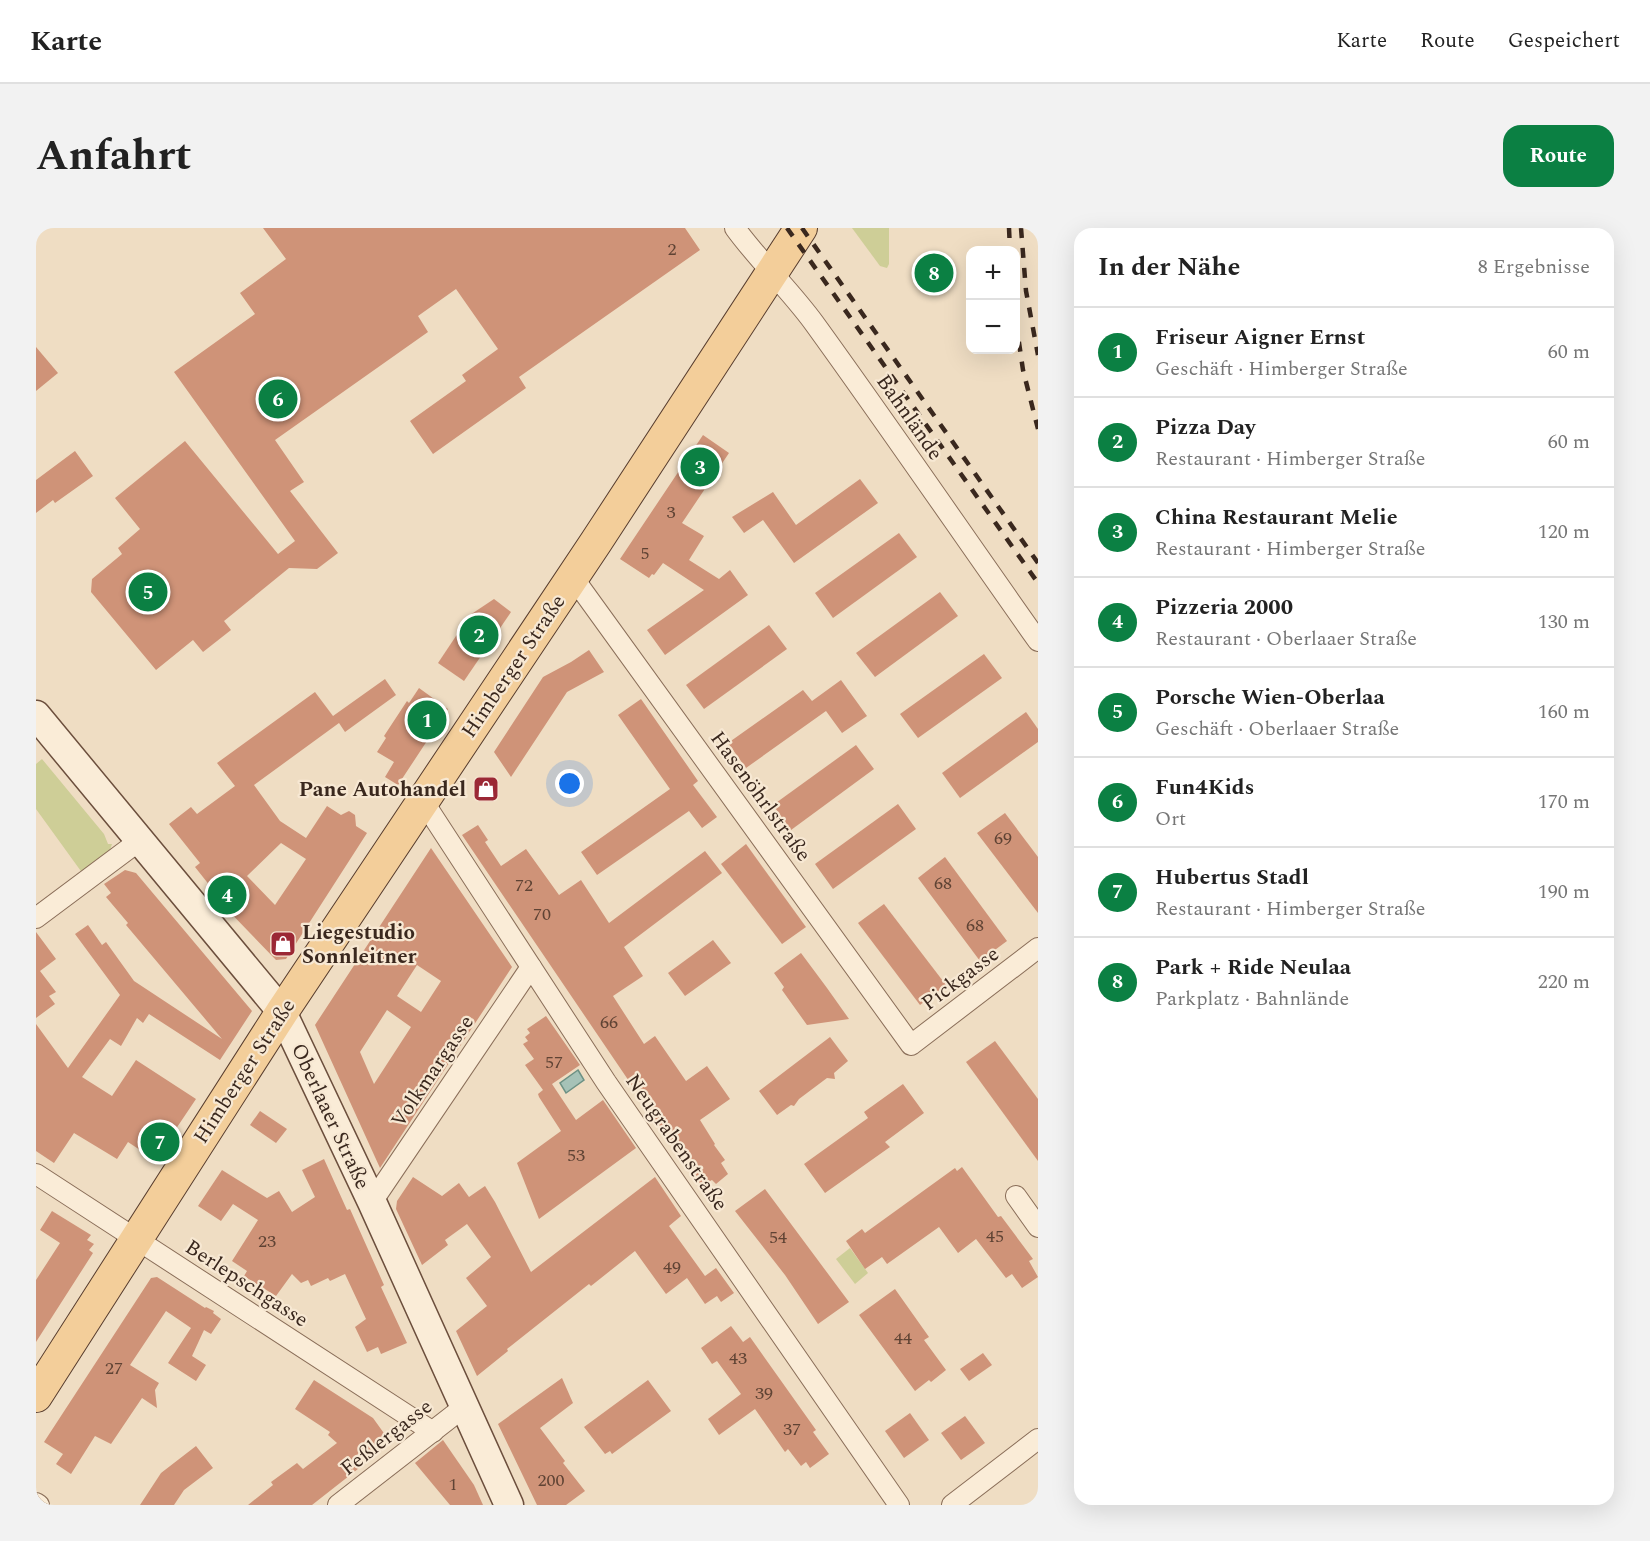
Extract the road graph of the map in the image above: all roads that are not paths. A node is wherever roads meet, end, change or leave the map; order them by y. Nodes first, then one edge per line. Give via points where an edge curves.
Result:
1 (735, 228) edge
2 (798, 233) edge
3 (772, 272) junction
4 (572, 576) junction
5 (1038, 641) edge
6 (36, 715) edge
7 (423, 801) junction
8 (140, 841) junction
9 (36, 918) edge
10 (1038, 948) edge
11 (531, 967) junction
12 (282, 1012) junction
13 (911, 1045) joint
14 (36, 1174) edge
15 (1016, 1196) dead end
16 (372, 1202) junction
17 (1038, 1227) edge
18 (136, 1239) junction
19 (36, 1396) edge
20 (464, 1407) junction
21 (433, 1432) junction
22 (1038, 1439) edge
23 (338, 1505) edge
24 (509, 1505) edge
25 (899, 1505) edge
26 (952, 1505) edge

1 - 3 street, Bahnlände
2 - 3 main road, Himberger Straße
3 - 4 main road, Himberger Straße
3 - 5 street, Bahnlände via 815,324
4 - 7 main road, Himberger Straße
4 - 13 street, Hasenöhrlstraße
6 - 8 main road, Oberlaaer Straße
7 - 11 street, Neugrabenstraße
7 - 12 main road, Himberger Straße
8 - 9 street
8 - 12 main road, Oberlaaer Straße
10 - 13 street, Pickgasse
11 - 16 street, Volkmargasse
11 - 25 street, Neugrabenstraße via 606,1082
12 - 16 main road, Oberlaaer Straße
12 - 18 main road, Himberger Straße
14 - 18 street, Berlepschgasse
15 - 17 street
16 - 20 main road, Oberlaaer Straße
18 - 19 main road, Himberger Straße
18 - 21 street, Berlepschgasse
20 - 21 street, Feßlergasse
20 - 24 main road, Oberlaaer Straße
21 - 23 street, Feßlergasse
22 - 26 street

